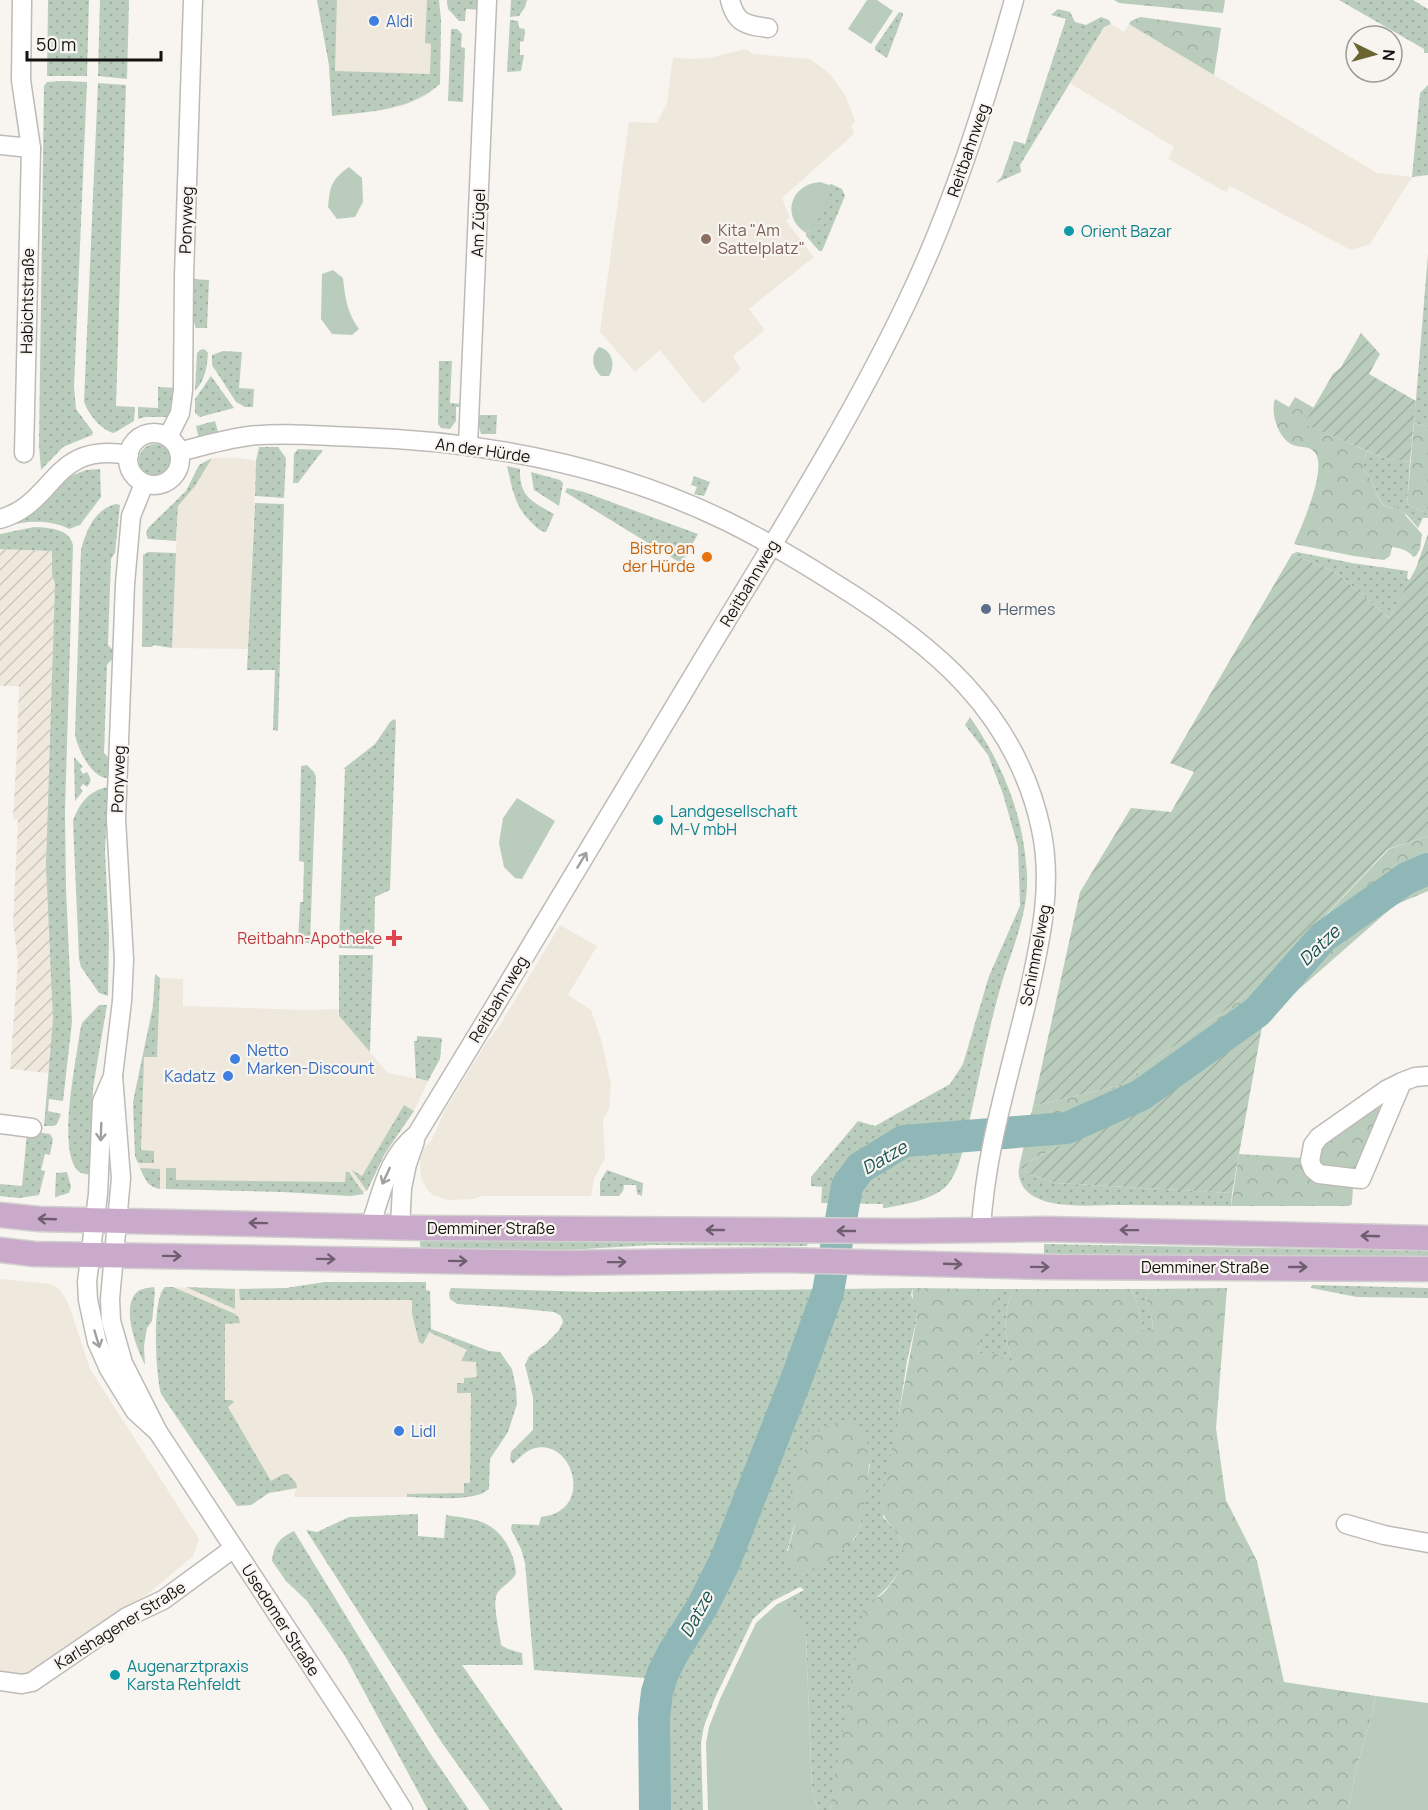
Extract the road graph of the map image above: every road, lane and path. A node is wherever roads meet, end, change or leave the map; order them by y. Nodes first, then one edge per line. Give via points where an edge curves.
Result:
1 (22, 0) edge
2 (193, 0) edge
3 (487, 0) edge
4 (730, 0) edge
5 (1014, 0) edge
6 (768, 28) dead end
7 (0, 145) edge
8 (31, 148) junction
9 (168, 437) junction
10 (468, 446) junction
11 (179, 452) junction
12 (24, 453) dead end
13 (129, 455) junction
14 (144, 484) junction
15 (0, 519) edge
16 (772, 545) junction
17 (1428, 1076) edge
18 (1402, 1082) junction
19 (0, 1124) edge
20 (32, 1128) dead end
21 (417, 1134) junction
22 (0, 1215) edge
23 (106, 1220) junction
24 (370, 1226) junction
25 (400, 1227) junction
26 (981, 1230) junction
27 (1428, 1238) edge
28 (0, 1250) edge
29 (102, 1255) junction
30 (399, 1260) junction
31 (981, 1265) junction
32 (1428, 1269) edge
33 (1346, 1524) dead end
34 (1428, 1543) edge
35 (234, 1548) junction
36 (0, 1681) edge
37 (403, 1810) edge

1 - 8 street, Habichtstraße via 21,80
2 - 9 street, Ponyweg via 183,390 180,412
3 - 10 street, Am Zügel
4 - 6 street via 742,23
5 - 16 street, Reitbahnweg via 970,149 935,240 881,354
7 - 8 street
8 - 12 street, Habichtstraße
9 - 11 street
9 - 13 street via 144,436 131,447
10 - 11 street, An der Hürde via 273,434 230,439
10 - 16 street, An der Hürde via 567,464 624,481 702,510
11 - 14 street via 179,469 168,481 161,485
13 - 14 street via 130,469
13 - 15 street via 102,454 77,459 52,478 24,509
14 - 23 street, Ponyweg via 131,516 125,584 116,819 123,975 112,1076 121,1178
21 -> 16 street, Reitbahnweg
16 - 26 street, Schimmelweg via 868,604 939,657 988,710 1007,738 1033,796 1046,870 1042,933 989,1160
17 - 18 street
18 - 18 street via 1361,1179 1326,1176 1313,1169 1310,1154 1319,1137
19 - 20 street
21 -> 24 street, Reitbahnweg via 395,1158 381,1187
21 - 25 street, Reitbahnweg via 406,1164
23 -> 22 main road, Demminer Straße
24 -> 23 main road, Demminer Straße
23 - 29 street, Usedomer Straße
24 - 25 main road, Demminer Straße
26 -> 25 main road, Demminer Straße
25 - 30 main road
27 -> 26 main road, Demminer Straße
26 - 31 main road
28 - 29 main road, Demminer Straße
29 -> 30 main road, Demminer Straße
29 - 35 street, Usedomer Straße via 87,1282 88,1300 97,1341 110,1370 135,1411 158,1432
30 -> 31 main road, Demminer Straße
31 -> 32 main road, Demminer Straße
33 - 34 street
35 - 36 street, Karlshagener Straße via 163,1600 127,1617 32,1682
35 - 37 street, Usedomer Straße

